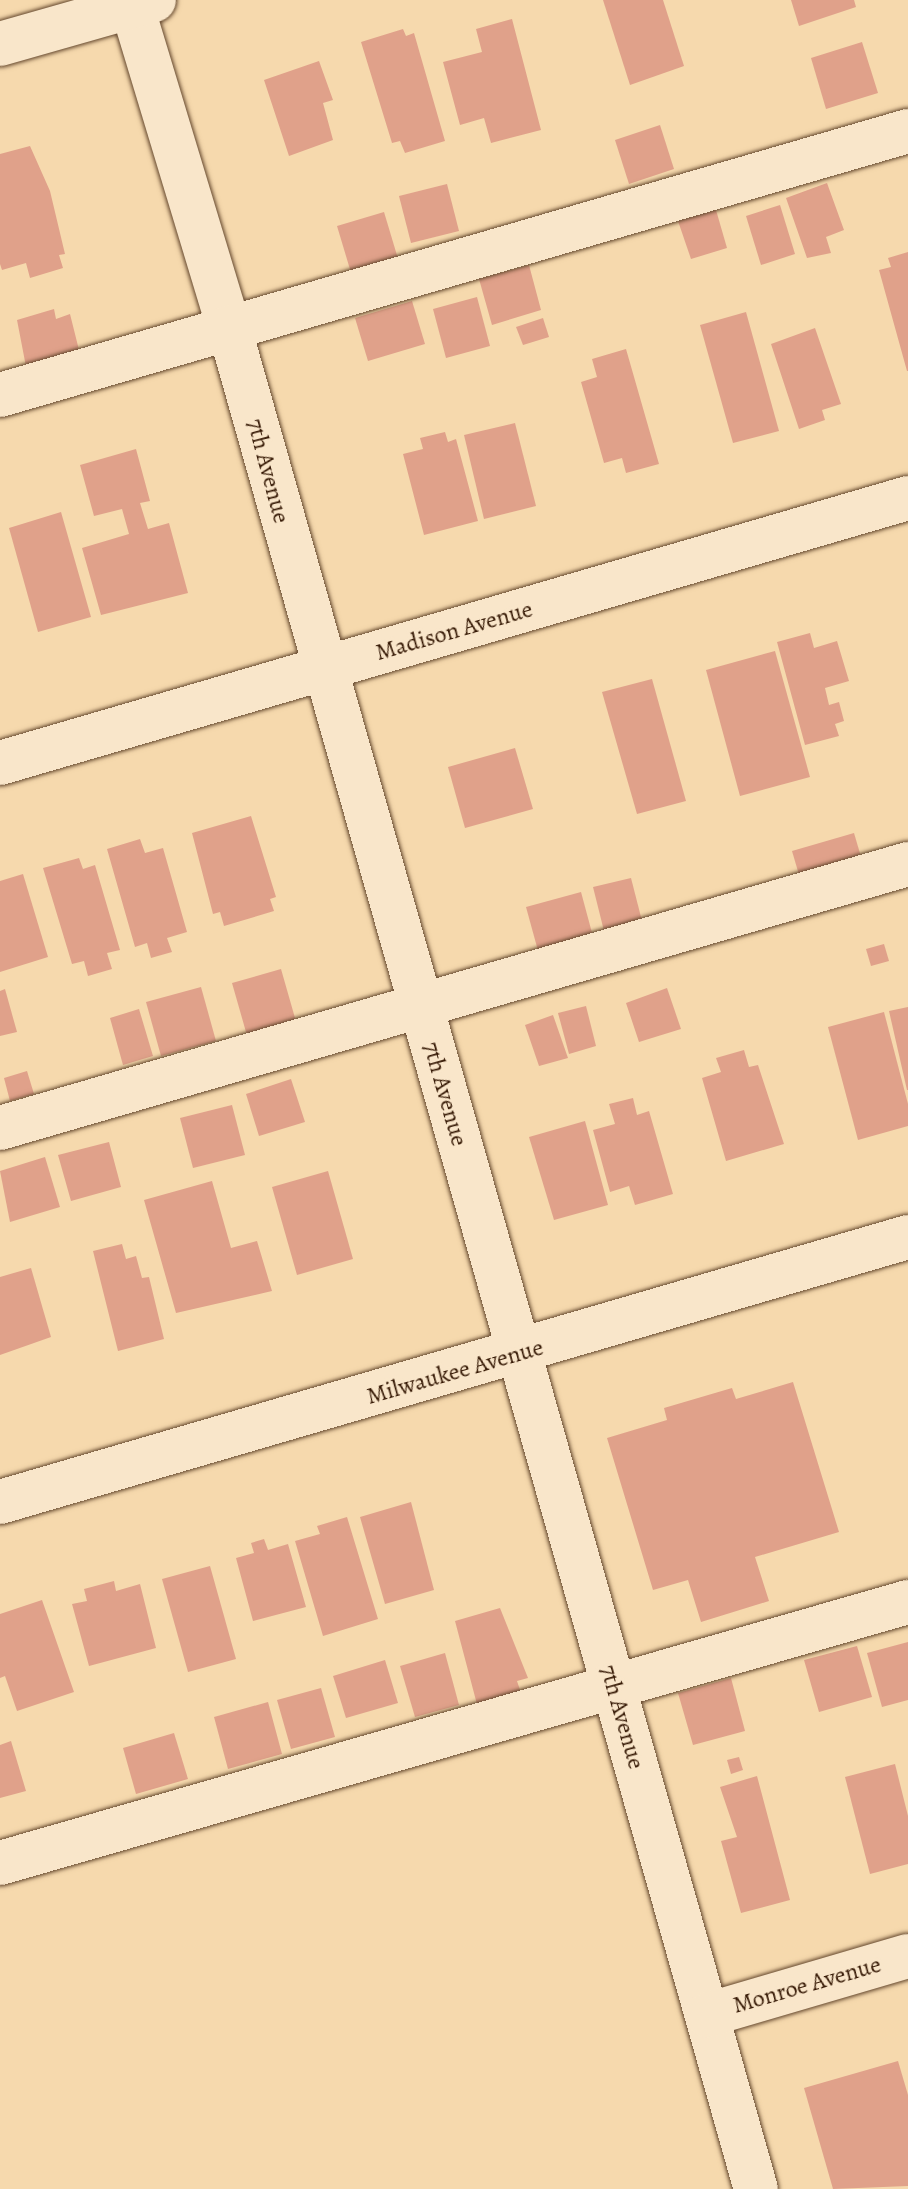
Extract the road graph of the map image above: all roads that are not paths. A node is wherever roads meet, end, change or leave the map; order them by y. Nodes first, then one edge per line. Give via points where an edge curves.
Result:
1 (139, 2) edge
2 (0, 44) edge
3 (908, 131) edge
4 (229, 327) junction
5 (0, 395) edge
6 (908, 498) edge
7 (323, 669) junction
8 (0, 763) edge
9 (908, 864) edge
10 (419, 1003) junction
11 (0, 1128) edge
12 (908, 1237) edge
13 (520, 1354) junction
14 (0, 1502) edge
15 (908, 1602) edge
16 (612, 1685) junction
17 (0, 1863) edge
18 (908, 1956) edge
19 (707, 2015) junction
20 (756, 2189) edge

1 - 2 street
1 - 4 street, 7th Avenue
3 - 4 street
4 - 5 street
4 - 7 street, 7th Avenue
6 - 7 street, Madison Avenue
7 - 8 street, Madison Avenue
7 - 10 street, 7th Avenue
9 - 10 street
10 - 11 street
10 - 13 street, 7th Avenue
12 - 13 street, Milwaukee Avenue
13 - 14 street, Milwaukee Avenue
13 - 16 street, 7th Avenue
15 - 16 street
16 - 17 street
16 - 19 street, 7th Avenue
18 - 19 street, Monroe Avenue
19 - 20 street, 7th Avenue

